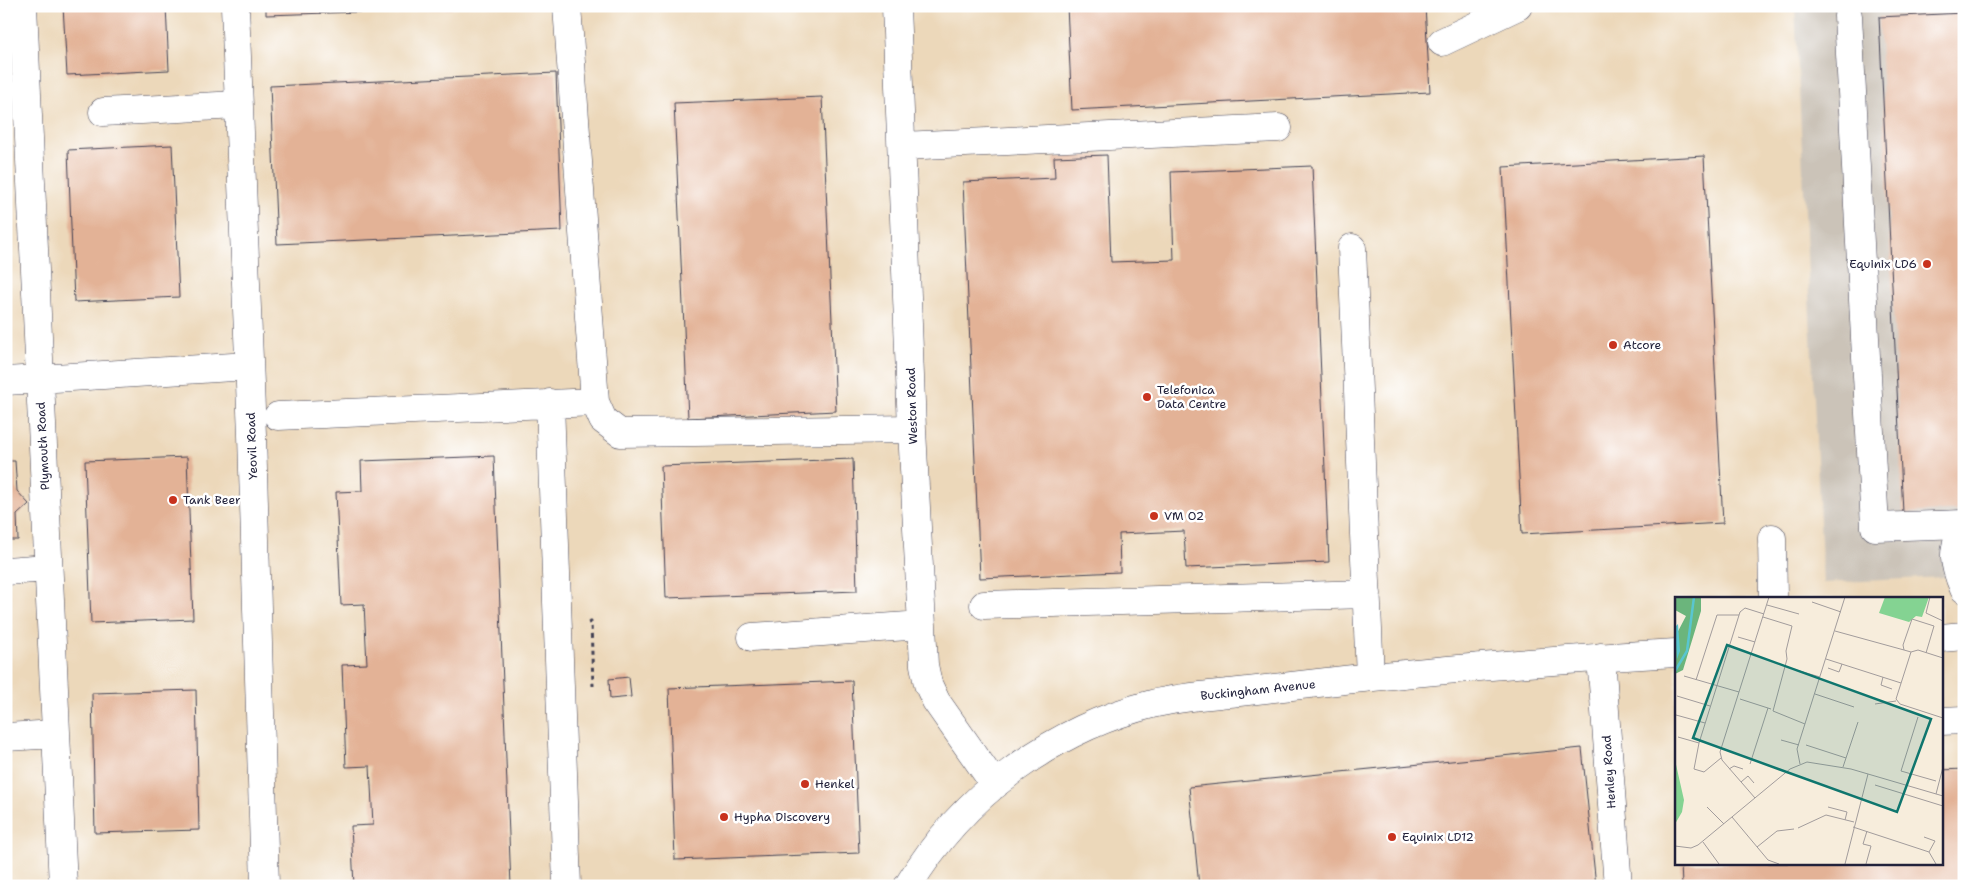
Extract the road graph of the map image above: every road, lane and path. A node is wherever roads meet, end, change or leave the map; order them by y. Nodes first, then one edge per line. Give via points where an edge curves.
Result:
1 (23, 6) edge
2 (235, 6) edge
3 (567, 6) edge
4 (896, 6) edge
5 (1518, 6) edge
6 (1848, 16) dead end
7 (1442, 42) dead end
8 (238, 105) junction
9 (103, 112) dead end
10 (1278, 128) dead end
11 (902, 146) junction
12 (1352, 248) dead end
13 (249, 366) junction
14 (40, 379) junction
15 (6, 381) edge
16 (595, 402) junction
17 (550, 403) junction
18 (278, 416) dead end
19 (912, 429) junction
20 (1963, 525) edge
21 (1772, 538) dead end
22 (48, 568) junction
23 (6, 571) edge
24 (1964, 589) edge
25 (1367, 594) junction
26 (1773, 597) edge
27 (984, 605) dead end
28 (922, 625) junction
29 (1964, 636) edge
30 (752, 637) dead end
31 (1942, 638) edge
32 (1675, 653) edge
33 (1601, 657) junction
34 (1370, 677) junction
35 (1964, 720) edge
36 (1942, 721) edge
37 (56, 734) junction
38 (6, 737) edge
39 (995, 785) junction
40 (63, 886) edge
41 (265, 886) edge
42 (567, 886) edge
43 (908, 886) edge
44 (1618, 886) edge

1 - 14 street, Plymouth Road
2 - 8 street, Yeovil Road
3 - 16 street
4 - 11 street, Weston Road
5 - 7 street
6 - 20 street via 1875,527
8 - 9 street
8 - 13 street, Yeovil Road
10 - 11 street
11 - 19 street, Weston Road
12 - 25 street
13 - 14 street
13 - 41 street, Yeovil Road
14 - 15 street
14 - 22 street, Plymouth Road
16 - 17 street
16 - 19 street via 603,420 620,433
17 - 18 street
17 - 42 street
19 - 28 street, Weston Road
20 - 24 street via 1954,545 1955,569
21 - 26 street
22 - 23 street
22 - 37 street, Plymouth Road
25 - 27 street
25 - 34 street
28 - 30 street
28 - 39 street, Weston Road via 928,684 936,701
29 - 31 street
32 - 33 street, Buckingham Avenue
33 - 34 street, Buckingham Avenue
33 - 44 street, Henley Road
34 - 39 street, Buckingham Avenue via 1194,696 1153,704 1075,731 1046,747
35 - 36 street
37 - 38 street
37 - 40 street, Plymouth Road
39 - 43 street, Buckingham Avenue via 950,825 924,858

